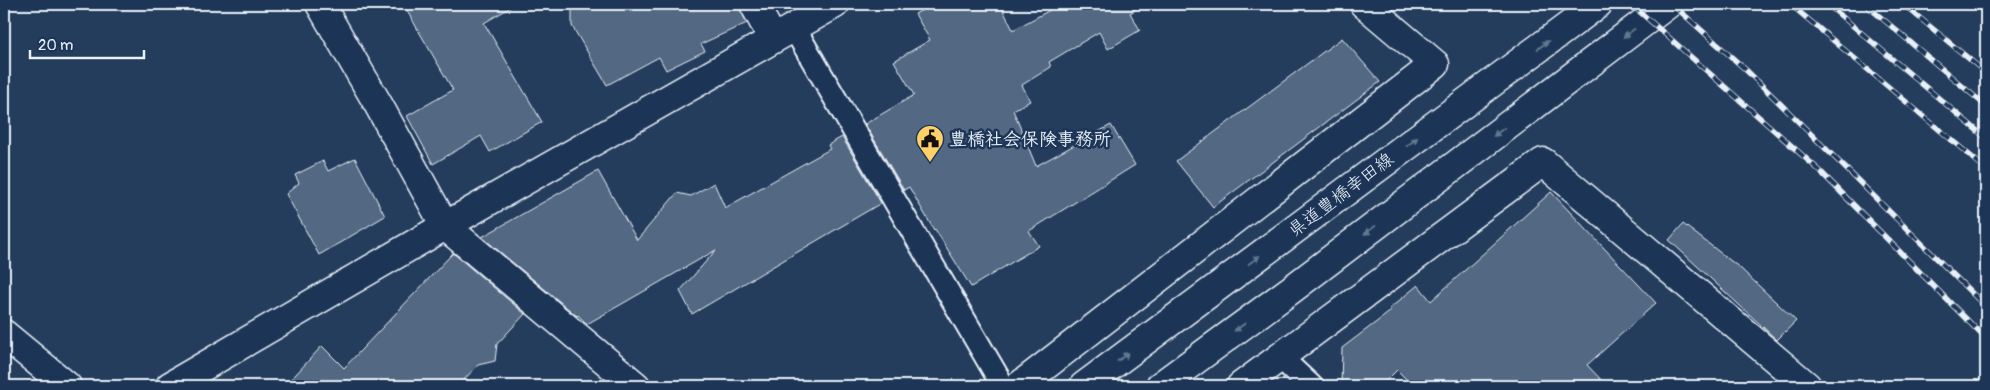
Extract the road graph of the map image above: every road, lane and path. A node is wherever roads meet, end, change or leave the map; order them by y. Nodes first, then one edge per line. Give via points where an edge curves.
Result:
1 (320, 4) edge
2 (754, 4) edge
3 (835, 4) edge
4 (1364, 4) edge
5 (1598, 4) edge
6 (1668, 4) edge
7 (784, 33) junction
8 (445, 226) junction
9 (4, 334) edge
10 (1281, 358) junction
11 (67, 386) edge
12 (170, 386) edge
13 (636, 386) edge
14 (1003, 386) edge
15 (1019, 386) edge
16 (1084, 386) edge
17 (1160, 386) edge
18 (1241, 386) edge
19 (1311, 386) edge
20 (1807, 386) edge

1 - 8 street
2 - 7 street
3 - 7 street
4 - 15 street via 1435,64
16 -> 5 street, 県道豊橋幸田線
6 -> 17 street
7 - 8 street
7 - 14 lane
8 - 12 street
8 - 13 street
9 - 11 street
10 - 18 street
10 - 19 lane
10 - 20 street via 1544,162

